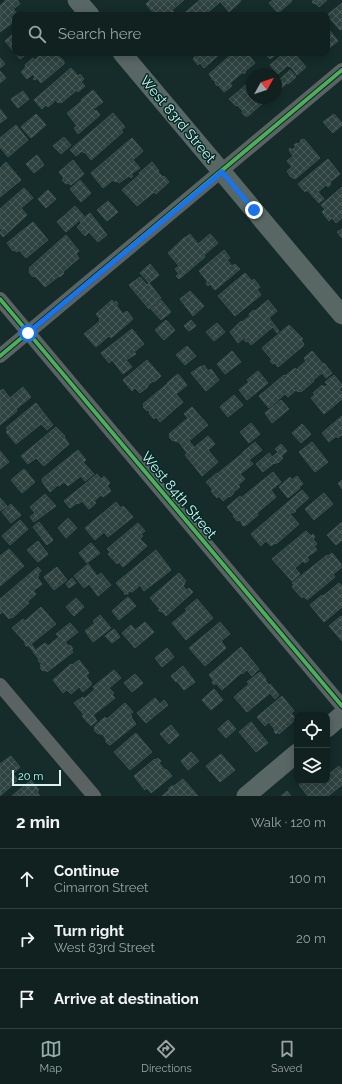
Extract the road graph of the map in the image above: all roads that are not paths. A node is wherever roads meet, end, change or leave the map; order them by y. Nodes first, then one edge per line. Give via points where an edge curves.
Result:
1 (77, 0) edge
2 (87, 12) edge
3 (125, 56) edge
4 (342, 70) edge
5 (222, 172) junction
6 (0, 299) edge
7 (342, 314) edge
8 (28, 333) junction
9 (0, 356) edge
10 (0, 685) edge
11 (342, 706) edge
12 (342, 715) edge
13 (330, 725) edge
14 (294, 756) edge
15 (94, 796) edge
16 (246, 796) edge

1 - 2 street
3 - 5 street, West 83rd Street
4 - 5 street
5 - 7 street, West 83rd Street
5 - 8 street
6 - 8 street, West 84th Street
8 - 9 street
8 - 11 street, West 84th Street
10 - 15 street
12 - 13 street
14 - 16 street

